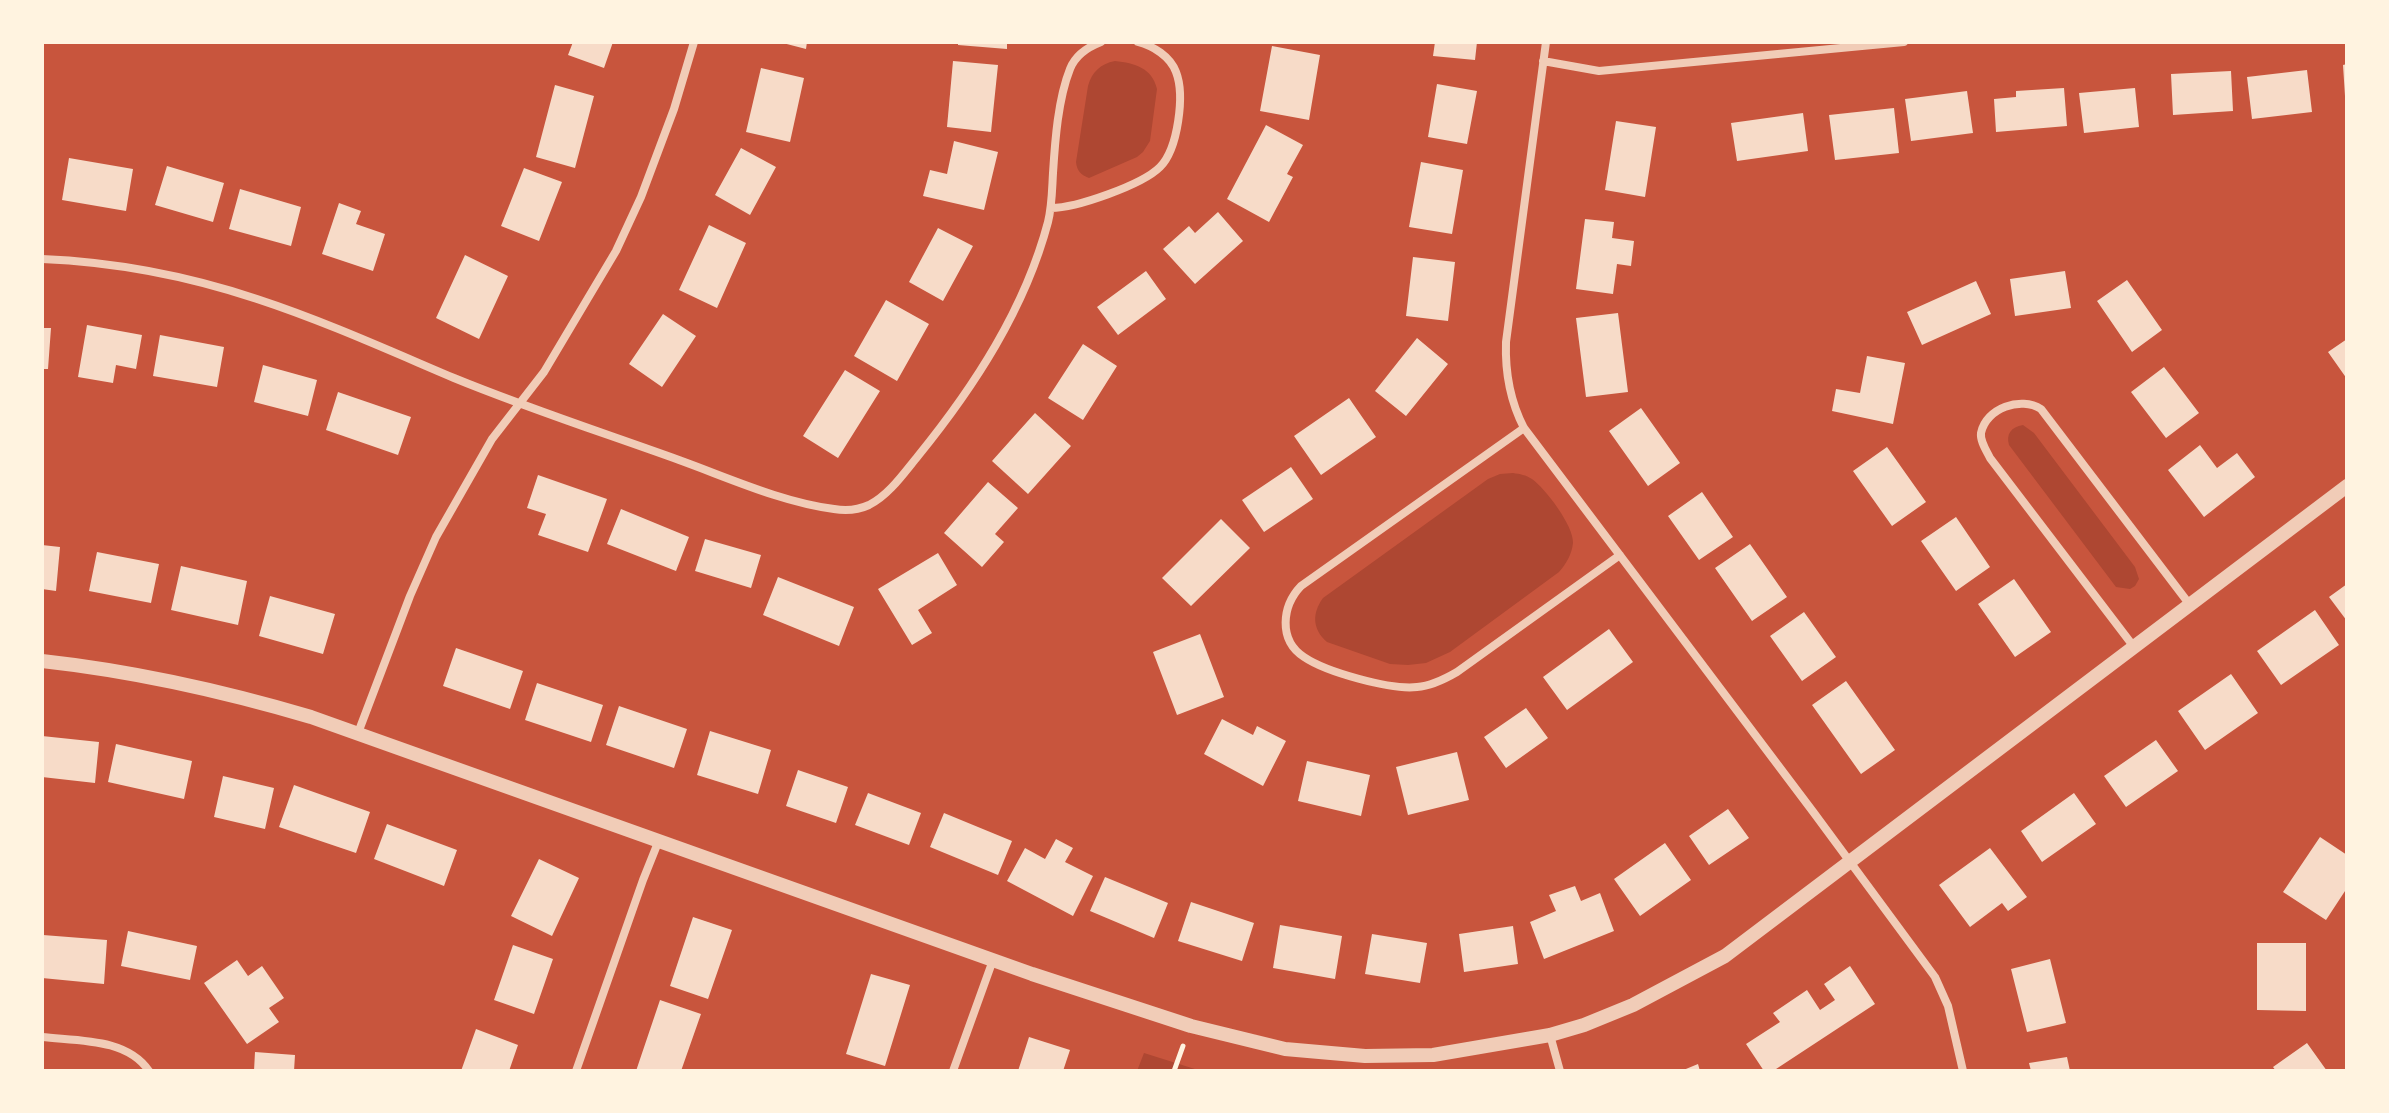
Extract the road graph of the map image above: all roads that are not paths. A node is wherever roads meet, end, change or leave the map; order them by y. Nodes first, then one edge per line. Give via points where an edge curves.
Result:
1 (694, 42) edge
2 (1101, 42) edge
3 (1138, 42) edge
4 (1546, 42) edge
5 (1904, 42) edge
6 (1543, 61) junction
7 (1051, 208) junction
8 (42, 259) edge
9 (520, 403) junction
10 (1524, 428) junction
11 (2347, 486) edge
12 (1620, 555) junction
13 (2190, 605) junction
14 (2134, 647) junction
15 (42, 661) edge
16 (358, 733) junction
17 (659, 840) junction
18 (1850, 863) junction
19 (993, 960) junction
20 (1550, 1035) junction
21 (42, 1037) edge
22 (149, 1071) edge
23 (576, 1071) edge
24 (953, 1071) edge
25 (1560, 1071) edge
26 (1963, 1071) edge

1 - 9 street via 674,109 616,251
2 - 7 street via 1080,55 1068,72
3 - 7 street via 1165,56 1176,72 1178,122 1169,156 1154,172 1109,194
4 - 6 street
5 - 6 street via 1614,70
6 - 10 street via 1506,342 1510,391
7 - 9 street via 1020,297 995,346 936,434 889,490 868,506 835,509 780,495
8 - 9 street via 126,268 227,289
9 - 16 street via 492,439 429,551
10 - 12 street
10 - 12 street via 1301,586 1286,612 1286,630 1296,649 1303,657 1374,683 1431,684 1457,672
11 - 13 street
12 - 18 street
13 - 14 street
13 - 14 street via 2041,409 2019,402 1995,414 1981,433 1990,458
14 - 18 street
15 - 16 street via 202,688
16 - 17 street
17 - 19 street
17 - 23 street
18 - 20 street via 1702,969 1633,1005
18 - 26 street via 1935,977 1948,1006
19 - 20 street via 1176,1022 1306,1052 1433,1055
19 - 24 street
20 - 25 street
21 - 22 street via 122,1049

